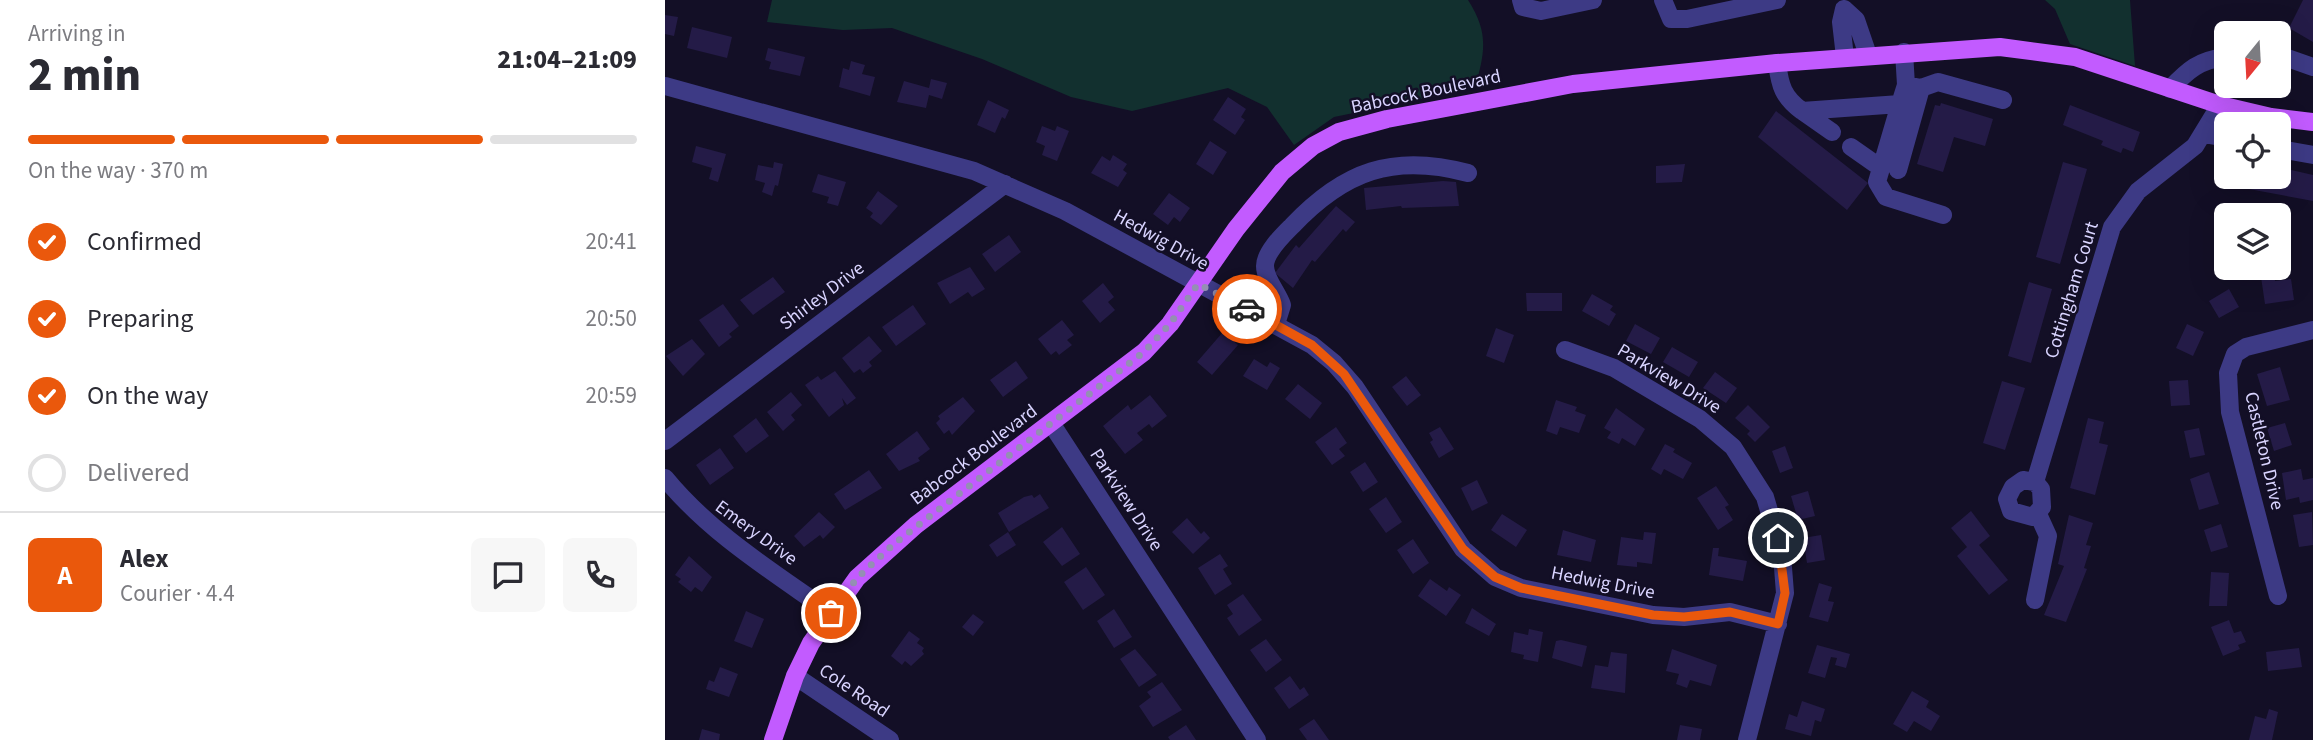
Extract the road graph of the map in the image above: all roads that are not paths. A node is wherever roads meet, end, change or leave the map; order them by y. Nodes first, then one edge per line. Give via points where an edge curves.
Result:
1 (1521, 0) edge
2 (1593, 0) edge
3 (1663, 0) edge
4 (1777, 0) edge
5 (1844, 3) edge
6 (1904, 52) junction
7 (1868, 55) junction
8 (1845, 57) junction
9 (2214, 58) edge
10 (2291, 59) edge
11 (1777, 63) junction
12 (2313, 66) edge
13 (665, 86) edge
14 (1913, 86) junction
15 (2170, 89) junction
16 (2003, 100) dead end
17 (1900, 104) junction
18 (2220, 105) junction
19 (1802, 111) junction
20 (2313, 122) edge
21 (1832, 132) dead end
22 (2204, 134) junction
23 (2214, 136) edge
24 (1851, 146) dead end
25 (2291, 151) edge
26 (2313, 155) edge
27 (1890, 169) junction
28 (1468, 173) dead end
29 (1005, 184) junction
30 (1943, 215) dead end
31 (1198, 284) junction
32 (1276, 324) junction
33 (2313, 330) edge
34 (1565, 350) dead end
35 (1052, 423) junction
36 (665, 441) edge
37 (665, 478) edge
38 (2035, 482) junction
39 (2039, 514) junction
40 (2278, 596) dead end
41 (2035, 600) dead end
42 (831, 613) junction
43 (1778, 624) junction
44 (795, 676) junction
45 (773, 740) edge
46 (890, 740) edge
47 (1257, 740) edge
48 (1747, 740) edge

1 - 2 street via 1523,7 1541,11
3 - 4 street via 1671,19
5 - 7 street via 1856,20
5 - 8 street
6 - 7 main road, Babcock Boulevard
6 - 14 street
6 - 15 main road, Babcock Boulevard via 1990,47 2041,50
7 - 8 main road, Babcock Boulevard
8 - 11 main road, Babcock Boulevard
9 - 15 street via 2190,67
10 - 12 street
11 - 19 street via 1780,87 1788,101
11 - 31 main road, Babcock Boulevard via 1573,83 1339,132 1282,172
13 - 29 street, Hedwig Drive via 975,171
14 - 16 street via 1938,82
14 - 17 street
14 - 27 street
15 - 18 main road, Babcock Boulevard
17 - 19 street
17 - 27 street
18 - 20 main road, Babcock Boulevard
18 - 22 street, Cottingham Court
19 - 21 street
22 - 23 street
22 - 38 street, Cottingham Court via 2138,191 2112,227
24 - 27 street
25 - 26 street
27 - 30 street via 1877,182 1886,197
28 - 32 street via 1423,164 1398,166 1359,174 1324,194 1267,258 1267,276 1282,305
29 - 31 street, Hedwig Drive via 1065,211
29 - 36 street, Shirley Drive
31 - 32 street, Hedwig Drive
31 - 35 main road, Babcock Boulevard via 1144,352
32 - 43 street, Hedwig Drive via 1324,353 1344,374 1463,549 1495,577 1521,588 1653,615 1730,612
33 - 40 street, Castleton Drive via 2246,347 2235,354 2228,373 2230,412
34 - 43 street, Parkview Drive via 1594,359 1662,395 1733,447 1765,497 1778,538 1785,593
35 - 42 main road, Babcock Boulevard via 895,543 857,578
35 - 47 street, Parkview Drive
37 - 42 street, Emery Drive via 713,529
38 - 39 street, Cottingham Court via 2043,499
38 - 39 street via 2023,480 2013,487 2007,506 2025,517
39 - 41 street, Cottingham Court via 2048,536
42 - 44 main road, Babcock Boulevard
43 - 48 street, Parkview Drive
44 - 45 main road, Babcock Boulevard
44 - 46 street, Cole Road

